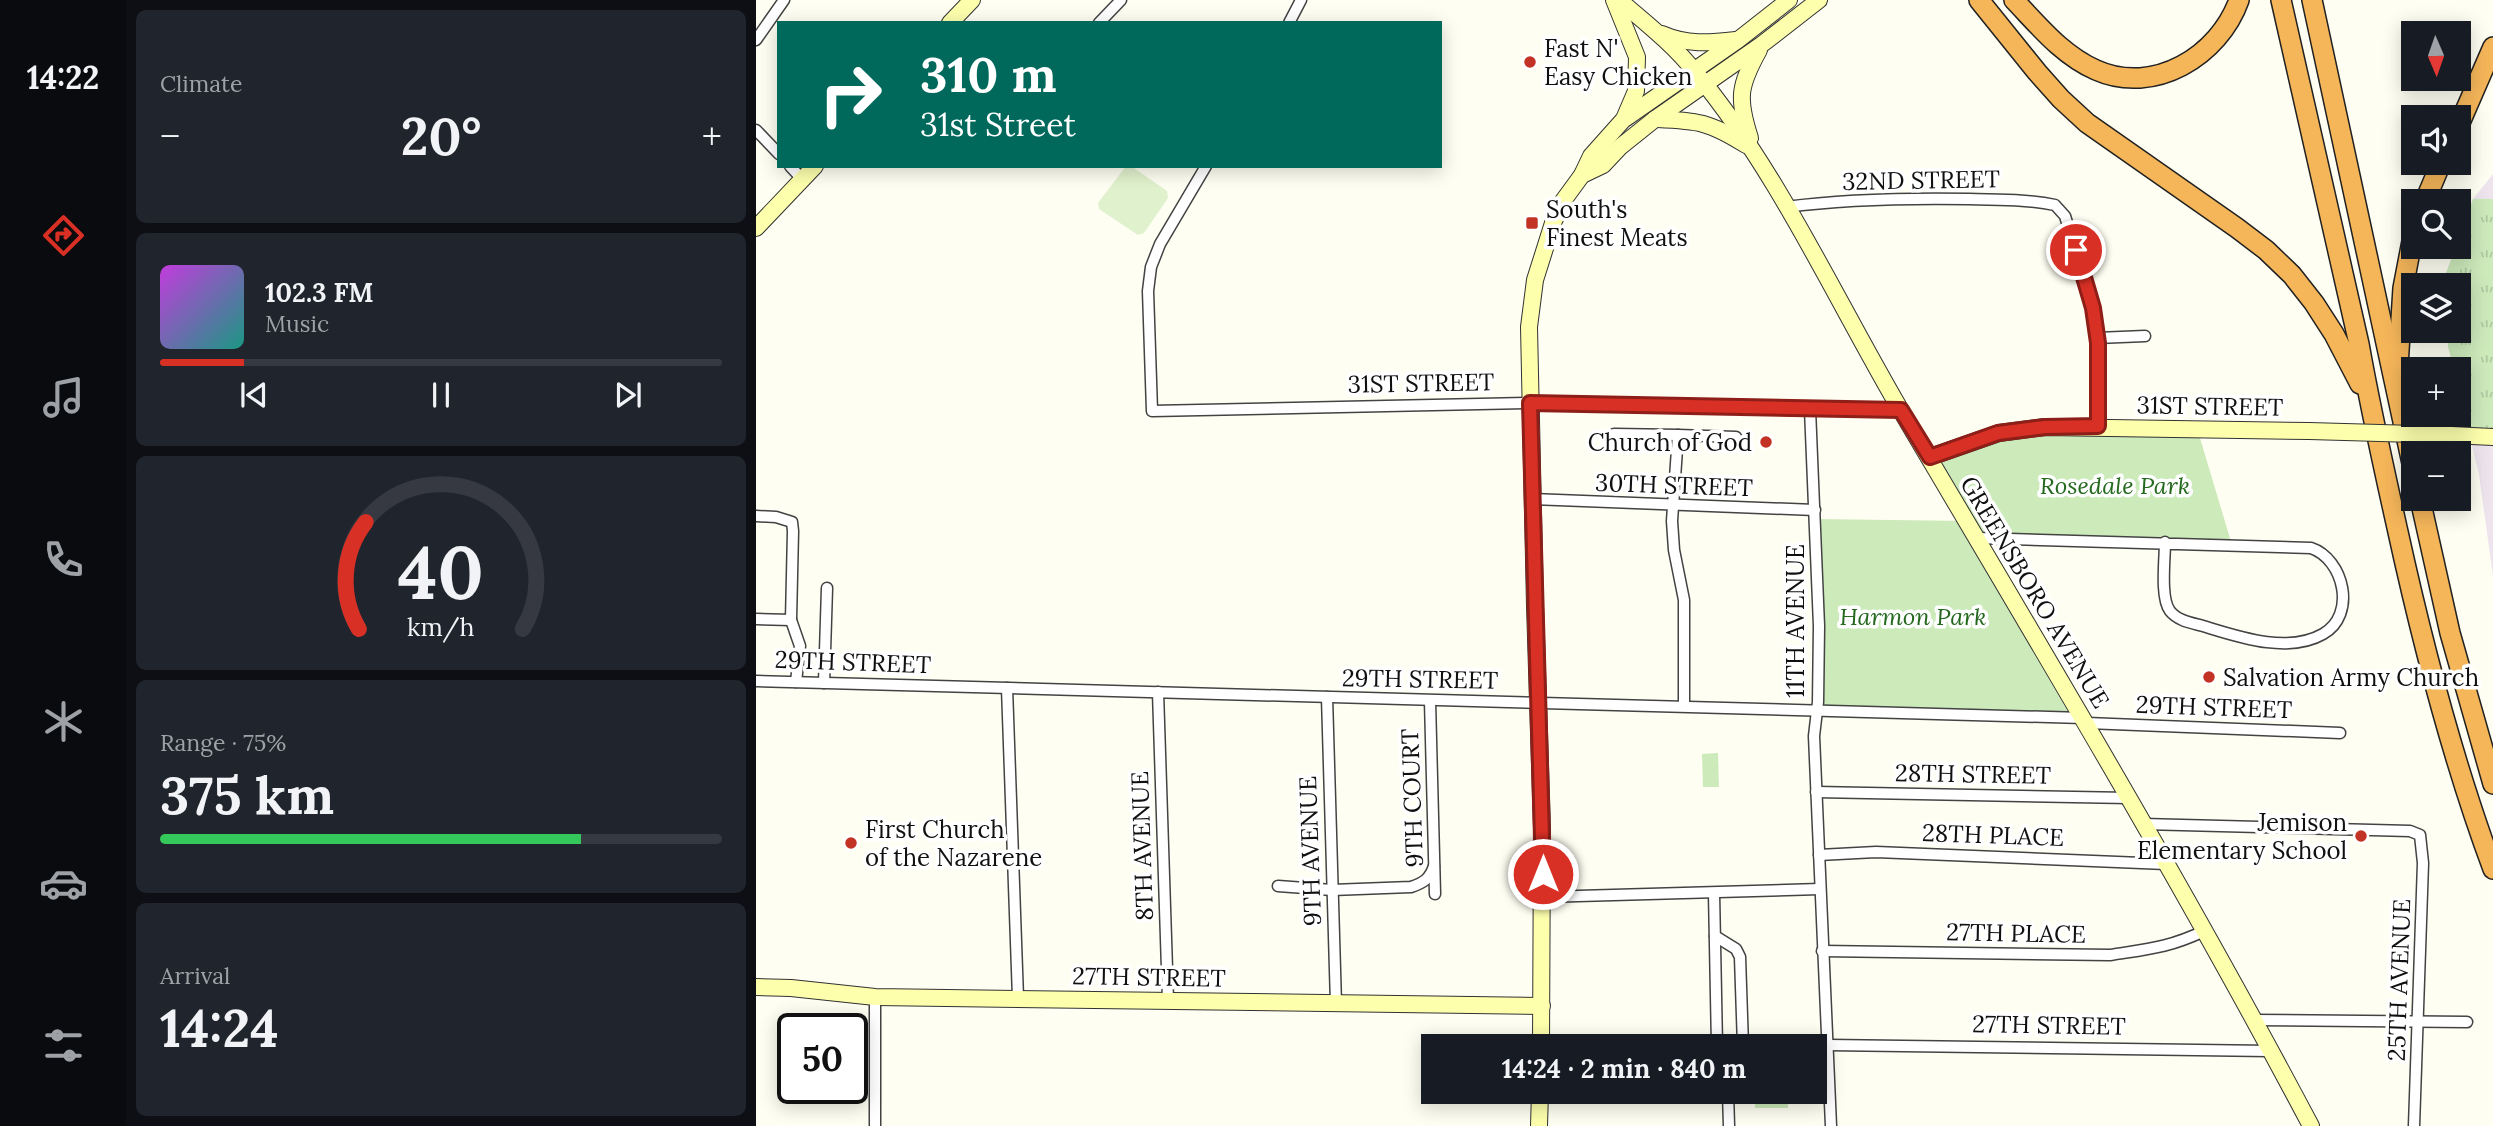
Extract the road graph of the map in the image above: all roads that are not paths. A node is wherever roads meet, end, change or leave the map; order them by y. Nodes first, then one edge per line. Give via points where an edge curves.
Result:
1 (784, 0) edge
2 (972, 0) edge
3 (1121, 0) edge
4 (1301, 0) edge
5 (1616, 0) edge
6 (1790, 0) edge
7 (1819, 0) edge
8 (1979, 0) edge
9 (2014, 0) edge
10 (2239, 0) edge
11 (2281, 0) edge
12 (2312, 0) edge
13 (952, 21) edge
14 (1101, 21) edge
15 (1290, 21) edge
16 (1658, 33) junction
17 (756, 40) edge
18 (1738, 40) junction
19 (1762, 45) junction
20 (2493, 47) edge
21 (1694, 70) junction
22 (1705, 84) junction
23 (2468, 105) edge
24 (1624, 119) junction
25 (1655, 119) junction
26 (756, 130) edge
27 (1754, 150) junction
28 (777, 152) edge
29 (792, 168) edge
30 (813, 168) edge
31 (1205, 168) edge
32 (1583, 175) junction
33 (802, 179) junction
34 (1786, 207) junction
35 (756, 228) edge
36 (2409, 259) edge
37 (2145, 337) dead end
38 (2097, 338) junction
39 (2398, 398) junction
40 (2368, 400) junction
41 (1530, 403) junction
42 (1810, 410) junction
43 (1901, 410) junction
44 (2098, 426) junction
45 (1614, 434) dead end
46 (1678, 435) junction
47 (1736, 437) dead end
48 (2493, 437) edge
49 (2407, 441) edge
50 (1930, 457) junction
51 (1532, 499) junction
52 (1672, 505) junction
53 (1815, 510) junction
54 (2423, 511) edge
55 (756, 516) edge
56 (1977, 538) junction
57 (2165, 542) junction
58 (827, 588) dead end
59 (756, 619) edge
60 (791, 620) junction
61 (756, 681) edge
62 (796, 682) junction
63 (824, 683) junction
64 (1007, 688) junction
65 (1158, 692) junction
66 (1327, 697) junction
67 (1430, 701) junction
68 (1538, 702) junction
69 (1684, 706) junction
70 (1816, 710) junction
71 (2085, 720) junction
72 (2340, 733) dead end
73 (2493, 783) edge
74 (1816, 792) junction
75 (2129, 798) junction
76 (2143, 824) junction
77 (1819, 855) junction
78 (1436, 863) junction
79 (2166, 864) junction
80 (2493, 869) edge
81 (1278, 886) dead end
82 (1820, 889) junction
83 (1332, 890) junction
84 (1714, 893) junction
85 (1435, 894) dead end
86 (1543, 897) junction
87 (2204, 931) junction
88 (1715, 936) junction
89 (1822, 951) junction
90 (756, 987) edge
91 (875, 997) junction
92 (1018, 998) junction
93 (1168, 1000) junction
94 (1336, 1004) junction
95 (1542, 1006) junction
96 (2253, 1020) junction
97 (2418, 1023) junction
98 (2467, 1023) dead end
99 (1541, 1034) edge
100 (1717, 1034) edge
101 (1743, 1034) edge
102 (1828, 1045) junction
103 (2270, 1051) junction
104 (1540, 1104) edge
105 (1728, 1104) edge
106 (875, 1126) edge
107 (1539, 1126) edge
108 (1729, 1126) edge
109 (1831, 1126) edge
110 (2311, 1126) edge
111 (2414, 1126) edge

1 - 17 street
2 - 13 main road
3 - 14 street
4 - 15 street
5 - 16 main road, GREENSBORO AVENUE
5 - 24 main road via 1638,69 1636,91
6 - 18 main road
7 - 19 main road
8 - 40 highway via 2045,81 2087,123 2256,242 2292,275 2334,334
9 - 10 highway via 2073,57 2102,72 2128,78 2165,74 2188,64 2224,32
11 - 40 highway
12 - 39 highway
16 - 18 main road via 1693,43
16 - 21 main road, GREENSBORO AVENUE
18 - 21 main road
19 - 22 main road
19 - 27 main road via 1744,77 1741,110
20 - 23 highway
21 - 22 main road, GREENSBORO AVENUE
21 - 24 main road
22 - 25 main road
22 - 27 main road, GREENSBORO AVENUE
24 - 32 main road via 1591,156
25 - 27 main road via 1699,121
25 - 32 main road via 1603,165
26 - 28 street
27 - 34 main road, GREENSBORO AVENUE
29 - 33 street
30 - 33 main road
31 - 41 street, 31ST STREET via 1151,267 1152,411
32 - 41 main road via 1553,223 1535,279 1529,327
33 - 35 main road
34 - 38 street, 32ND STREET via 1933,198 2055,205 2064,216 2076,250
34 - 43 main road, GREENSBORO AVENUE
36 - 39 highway
37 - 38 street
38 - 44 street
39 - 49 highway
40 - 80 highway via 2434,685
41 - 42 street, 31ST STREET
41 - 51 main road
42 - 43 street, 31ST STREET
42 - 53 street, 11TH AVENUE
43 - 50 main road, GREENSBORO AVENUE
44 - 48 main road, 31ST STREET, bridge
44 - 50 main road, 31ST STREET via 1998,433
45 - 46 street
46 - 47 street
46 - 52 street
50 - 56 main road, GREENSBORO AVENUE
51 - 52 street, 30TH STREET
51 - 68 main road
52 - 53 street, 30TH STREET
52 - 69 street via 1674,550 1684,600
53 - 70 street, 11TH AVENUE
54 - 73 highway
55 - 60 street via 792,522
56 - 57 street
56 - 71 main road, GREENSBORO AVENUE
57 - 57 street via 2323,552 2342,584 2343,607 2332,628 2298,642 2249,639 2178,619 2168,610 2165,597
58 - 63 street
59 - 60 street
60 - 62 street via 800,646
61 - 62 street, 29TH STREET
62 - 63 street, 29TH STREET
63 - 64 street, 29TH STREET
64 - 65 street, 29TH STREET
64 - 92 street
65 - 66 street, 29TH STREET
65 - 93 street, 8TH AVENUE
66 - 67 street, 29TH STREET
66 - 83 street, 9TH AVENUE
67 - 68 street, 29TH STREET
67 - 78 street, 9TH COURT
68 - 69 street, 29TH STREET
68 - 86 main road
69 - 70 street, 29TH STREET
70 - 71 street, 29TH STREET
70 - 74 street, 11TH AVENUE
71 - 72 street, 29TH STREET
71 - 75 main road, GREENSBORO AVENUE
74 - 75 street, 28TH STREET
74 - 77 street, 11TH AVENUE
75 - 76 main road, GREENSBORO AVENUE
76 - 79 main road, GREENSBORO AVENUE
76 - 97 street, 25TH AVENUE via 2410,831 2420,835 2424,863
77 - 79 street, 28TH PLACE via 1876,852
77 - 82 street
78 - 83 street via 1422,884 1411,887
78 - 85 street, 9TH COURT
79 - 87 main road, GREENSBORO AVENUE
81 - 83 street
82 - 84 street
82 - 89 street
83 - 94 street, 9TH AVENUE
84 - 86 street
84 - 88 street
86 - 95 main road
87 - 89 street, 27TH PLACE via 2158,949 2110,955
87 - 96 main road, GREENSBORO AVENUE
88 - 100 street
88 - 101 street via 1736,948 1740,957
89 - 102 street
90 - 91 main road, 27TH STREET
91 - 92 main road, 27TH STREET
91 - 106 street
92 - 93 main road, 27TH STREET
93 - 94 main road, 27TH STREET
94 - 95 main road, 27TH STREET
95 - 99 main road
96 - 97 street
96 - 103 main road, GREENSBORO AVENUE
97 - 98 street
97 - 111 street, 25TH AVENUE
102 - 103 street, 27TH STREET
102 - 109 street
103 - 110 main road, GREENSBORO AVENUE
104 - 107 main road
105 - 108 street

